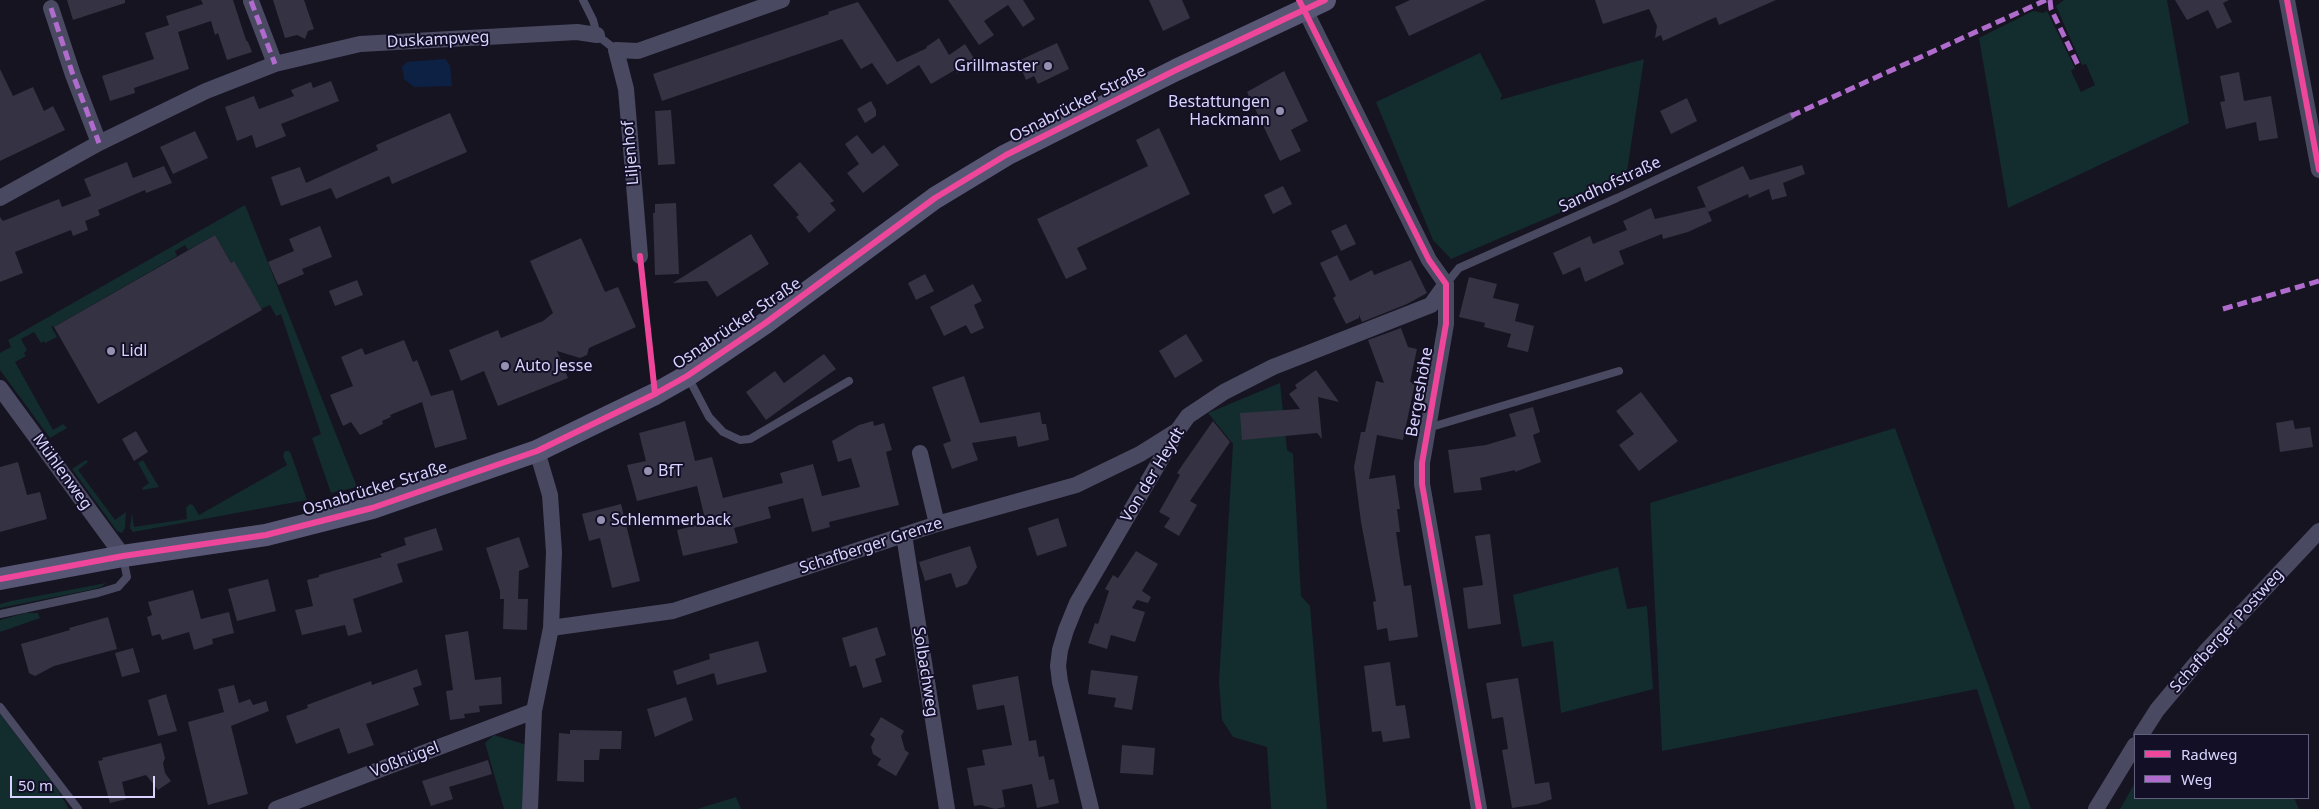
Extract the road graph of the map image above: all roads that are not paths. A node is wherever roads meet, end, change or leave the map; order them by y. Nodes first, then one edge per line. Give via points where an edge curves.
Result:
1 (582, 0) edge
2 (782, 0) edge
3 (2287, 0) edge
4 (252, 1) edge
5 (1317, 3) edge
6 (51, 8) dead end
7 (597, 35) junction
8 (616, 50) junction
9 (274, 64) junction
10 (1791, 116) dead end
11 (99, 143) junction
12 (2319, 170) edge
13 (0, 198) edge
14 (640, 256) dead end
15 (1446, 284) junction
16 (1619, 371) dead end
17 (687, 376) junction
18 (849, 381) dead end
19 (0, 388) edge
20 (1428, 428) junction
21 (1178, 430) junction
22 (537, 451) junction
23 (920, 453) dead end
24 (937, 524) junction
25 (2319, 531) edge
26 (904, 535) junction
27 (123, 556) junction
28 (0, 579) edge
29 (0, 614) edge
30 (552, 628) junction
31 (0, 707) edge
32 (534, 711) junction
33 (2142, 734) edge
34 (2134, 747) edge
35 (276, 808) edge
36 (78, 809) edge
37 (530, 809) edge
38 (947, 809) edge
39 (1091, 809) edge
40 (1479, 809) edge
41 (2096, 809) edge

1 - 7 lane
2 - 8 street via 638,51
3 - 12 street
4 - 9 street
5 - 15 street via 1429,260
5 - 17 main road, Osnabrücker Straße via 1006,155 935,198 764,324
6 - 11 street
7 - 8 lane
7 - 9 street, Duskampweg via 577,32 360,44
8 - 14 street, Liljenhof via 626,89
9 - 11 street, Duskampweg via 206,91
10 - 15 lane, Sandhofstraße via 1459,268
11 - 13 street, Duskampweg
15 - 20 street, Bergeshöhe via 1446,324
15 - 21 street, Von der Heydt via 1431,305 1273,367 1224,392 1188,416
16 - 20 lane
17 - 18 lane via 709,417 723,432 740,440 750,439
17 - 22 main road, Osnabrücker Straße
19 - 27 street, Mühlenweg
20 - 40 street, Bergeshöhe via 1422,484
21 - 24 street, Schafberger Grenze via 1140,454 1076,485
21 - 39 street, Von der Heydt via 1078,603 1060,650 1060,682
22 - 27 main road, Osnabrücker Straße via 372,508 276,532
22 - 30 street via 550,495 554,543
23 - 24 street
24 - 26 street, Schafberger Grenze
25 - 33 street, Schafberger Postweg via 2208,649 2157,710
26 - 30 street, Schafberger Grenze via 673,611
26 - 38 street, Solbachweg
27 - 28 main road, Osnabrücker Straße
27 - 29 lane via 127,577 118,587
30 - 32 street
31 - 36 lane
32 - 35 street, Voßhügel
32 - 37 street
34 - 41 street

